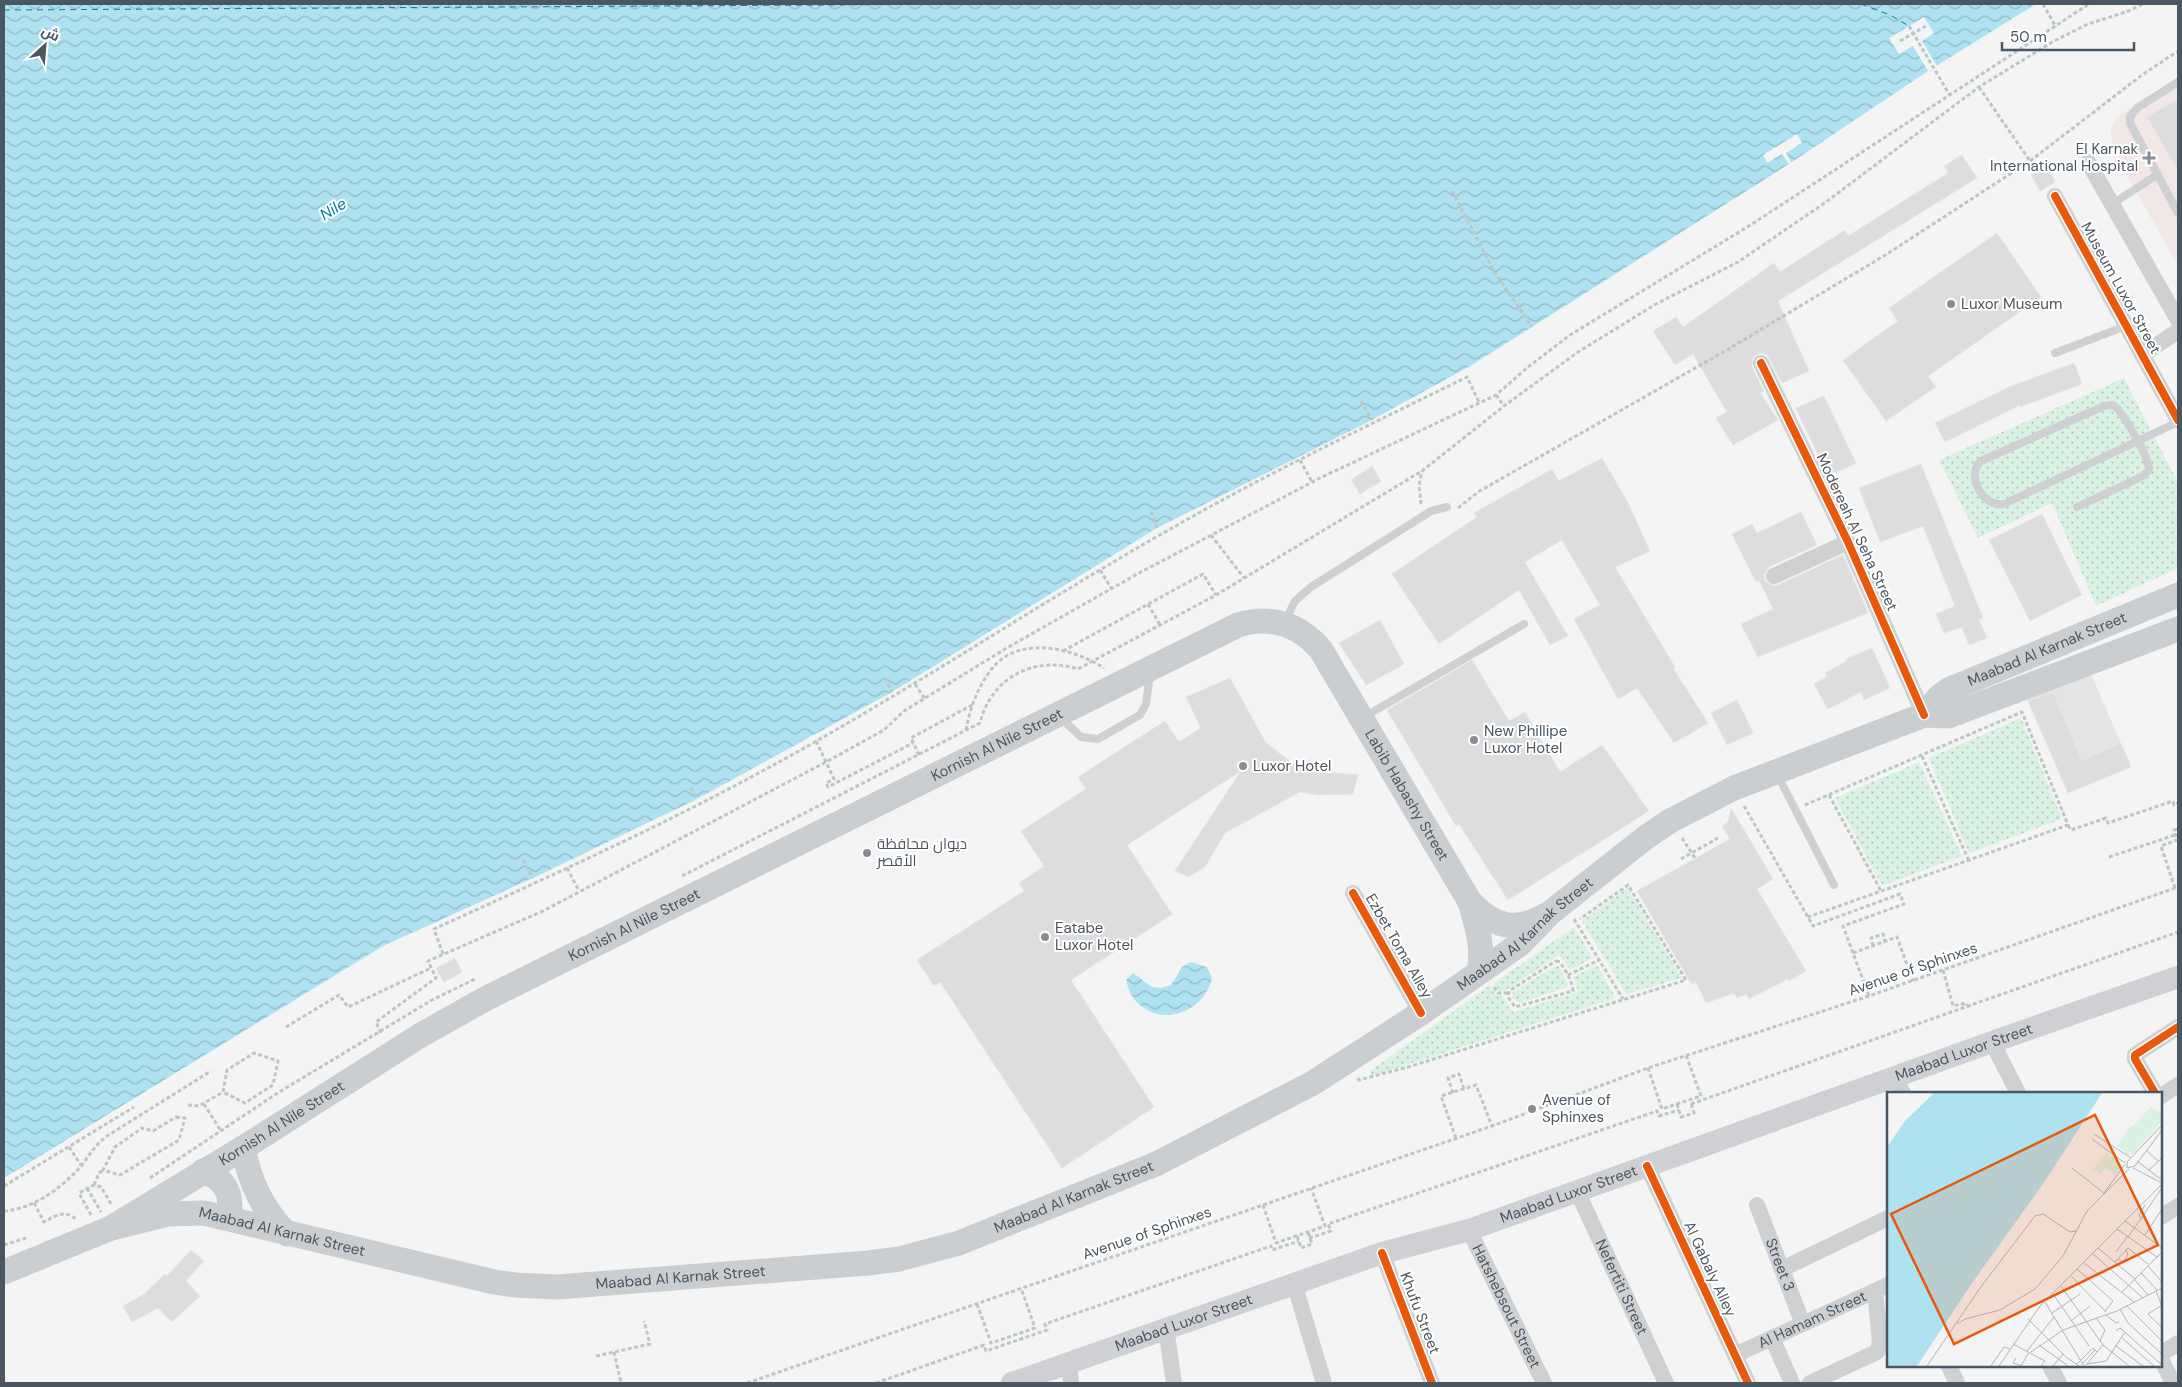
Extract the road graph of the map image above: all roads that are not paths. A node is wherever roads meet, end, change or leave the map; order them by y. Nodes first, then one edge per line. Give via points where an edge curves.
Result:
1 (2178, 82) edge
2 (2088, 162) dead end
3 (2157, 175) junction
4 (2055, 196) dead end
5 (2112, 204) junction
6 (2178, 213) edge
7 (2178, 320) edge
8 (2126, 326) junction
9 (2178, 331) edge
10 (2055, 353) dead end
11 (2142, 355) junction
12 (1761, 363) dead end
13 (2178, 421) edge
14 (2137, 441) junction
15 (2077, 506) dead end
16 (1447, 507) road end
17 (1848, 542) junction
18 (1774, 576) dead end
19 (2178, 595) edge
20 (1284, 623) junction
21 (1524, 624) dead end
22 (2178, 629) edge
23 (1151, 669) junction
24 (1058, 715) junction
25 (1924, 715) junction
26 (1362, 718) junction
27 (1776, 772) junction
28 (1834, 885) dead end
29 (1353, 893) dead end
30 (1470, 902) junction
31 (1564, 916) junction
32 (1485, 977) junction
33 (2178, 977) edge
34 (1421, 1013) junction
35 (2178, 1027) edge
36 (1992, 1042) junction
37 (1898, 1085) edge
38 (2178, 1085) edge
39 (2017, 1092) edge
40 (2154, 1092) edge
41 (2162, 1095) edge
42 (239, 1150) junction
43 (1647, 1166) junction
44 (203, 1171) junction
45 (1576, 1191) junction
46 (1757, 1205) dead end
47 (2178, 1206) edge
48 (2162, 1216) edge
49 (228, 1218) junction
50 (1887, 1218) edge
51 (106, 1219) junction
52 (1468, 1230) junction
53 (287, 1234) junction
54 (1382, 1253) junction
55 (1782, 1269) junction
56 (4, 1272) edge
57 (1294, 1283) junction
58 (1882, 1288) edge
59 (1803, 1324) junction
60 (1166, 1328) junction
61 (1772, 1338) junction
62 (2178, 1343) edge
63 (2162, 1353) edge
64 (1735, 1355) junction
65 (2162, 1360) edge
66 (1949, 1367) edge
67 (2051, 1367) edge
68 (1070, 1373) edge
69 (1012, 1383) edge
70 (1174, 1383) edge
71 (1324, 1383) edge
72 (1432, 1383) edge
73 (1544, 1383) edge
74 (1666, 1383) edge
75 (1748, 1383) edge
76 (1792, 1383) edge
77 (1810, 1383) edge
78 (1957, 1383) edge
79 (2059, 1383) edge
80 (2173, 1383) edge

1 - 3 lane via 2137,108 2130,117 2132,129
2 - 5 street
3 - 5 lane
3 - 6 lane
4 - 8 street, Museum Luxor Street
5 - 7 street
8 - 10 lane
8 - 11 street, Museum Luxor Street
9 - 11 street
11 - 13 street, Museum Luxor Street
12 - 17 street, Modereah Al Seha Street
13 - 14 lane
14 - 14 lane via 1998,505 1985,498 1974,479 1974,469 1981,461 2108,404 2117,407
14 - 15 lane via 2150,466 2146,474
16 - 20 lane via 1424,515 1302,593 1288,611
17 - 18 street
17 - 25 street, Modereah Al Seha Street
19 - 25 main road, Maabad Al Karnak Street via 1948,690
20 - 23 main road, Kornish Al Nile Street via 1261,620 1238,624
20 - 26 main road, Labib Habashy Street via 1305,634 1321,650
21 - 26 lane
22 - 25 main road, Maabad Al Karnak Street via 1948,716
23 - 24 main road, Kornish Al Nile Street
23 - 24 lane via 1146,704 1140,715 1098,739 1081,737
24 - 42 main road, Kornish Al Nile Street via 479,1002
25 - 27 main road, Maabad Al Karnak Street
26 - 30 main road, Labib Habashy Street
27 - 28 lane
27 - 31 main road, Maabad Al Karnak Street via 1734,788 1645,838
29 - 34 street, Ezbet Toma Alley
30 - 31 main road, Labib Habashy Street via 1482,914 1504,924 1527,924
30 - 32 main road via 1481,940
31 - 32 main road, Maabad Al Karnak Street via 1520,944
32 - 34 main road, Maabad Al Karnak Street
33 - 36 main road, Maabad Luxor Street
34 - 53 main road, Maabad Al Karnak Street via 1348,1062 1156,1164 959,1243 899,1259 536,1287 494,1282
35 - 40 street via 2135,1055
36 - 37 main road, Maabad Luxor Street
36 - 39 street
37 - 43 main road, Maabad Luxor Street
38 - 41 street
42 - 44 main road, Kornish Al Nile Street
42 - 53 main road via 257,1195
43 - 45 main road, Maabad Luxor Street
43 - 64 street, Al Gabaly Alley
44 - 49 main road via 225,1185 231,1201
44 - 51 main road, Kornish Al Nile Street
45 - 52 main road, Maabad Luxor Street
45 - 74 street, Nefertiti Street
46 - 55 street, Street 3
47 - 48 street
49 - 51 main road, Maabad Al Karnak Street via 204,1213
49 - 53 main road, Maabad Al Karnak Street
50 - 55 street
51 - 56 main road, Kornish Al Nile Street
52 - 54 main road, Maabad Luxor Street
52 - 73 street, Hatshebsout Street
54 - 57 main road, Maabad Luxor Street
54 - 72 street, Khufu Street
55 - 59 street, Street 3
57 - 60 main road, Maabad Luxor Street
57 - 71 street
58 - 59 street, Al Hamam Street
58 - 77 street via 1877,1352
59 - 61 street, Al Hamam Street
60 - 68 main road, Maabad Luxor Street
60 - 70 street
61 - 64 street, Al Hamam Street
61 - 76 street
62 - 63 street
64 - 75 street, Al Gabaly Alley
65 - 80 street
66 - 78 street
67 - 79 street
68 - 69 main road, Maabad Luxor Street

